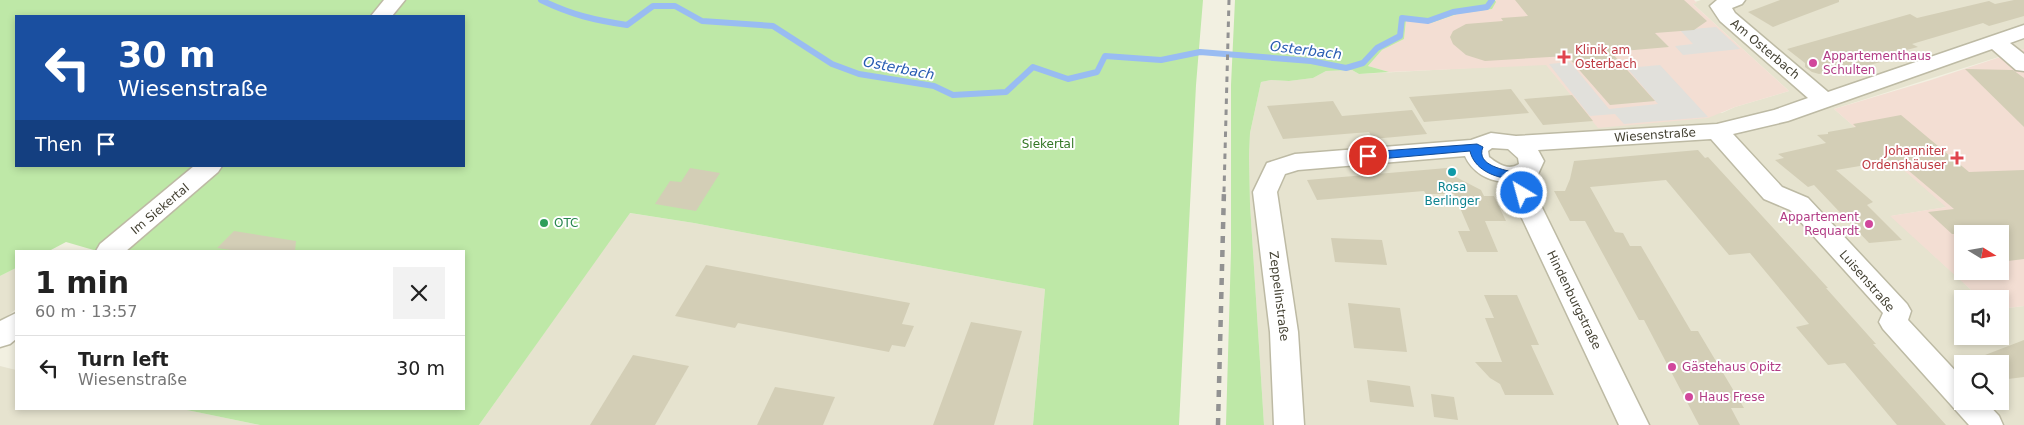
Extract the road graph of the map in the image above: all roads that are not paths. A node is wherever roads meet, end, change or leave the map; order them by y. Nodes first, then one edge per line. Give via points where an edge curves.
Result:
1 (395, 0) edge
2 (1735, 0) edge
3 (382, 15) edge
4 (2024, 31) edge
5 (1994, 41) junction
6 (2024, 65) edge
7 (1825, 101) junction
8 (1716, 131) junction
9 (1516, 144) junction
10 (1477, 147) junction
11 (209, 167) edge
12 (1275, 169) joint
13 (1514, 175) junction
14 (110, 250) edge
15 (15, 325) edge
16 (0, 336) edge
17 (1954, 389) edge
18 (1974, 410) edge
19 (1289, 425) edge
20 (1634, 425) edge
21 (1988, 425) edge

1 - 3 street
2 - 7 street, Am Osterbach via 1720,6 1727,17
4 - 5 street, Wiesenstraße
5 - 6 street
5 - 7 street, Wiesenstraße
7 - 8 street, Wiesenstraße via 1780,116
8 - 9 street, Wiesenstraße
8 - 17 street, Luisenstraße via 1773,193 1799,204 1897,311 1893,322
9 - 10 street, Wiesenstraße via 1494,140
9 - 13 street via 1531,156 1532,163 1530,170
10 - 12 street, Wiesenstraße via 1295,162
10 - 13 street via 1475,152 1483,165 1501,174
11 - 14 street, Im Siekertal
12 - 19 street, Zeppelinstraße via 1265,192 1284,332
13 - 20 street, Hindenburgstraße
15 - 16 street
18 - 21 street

